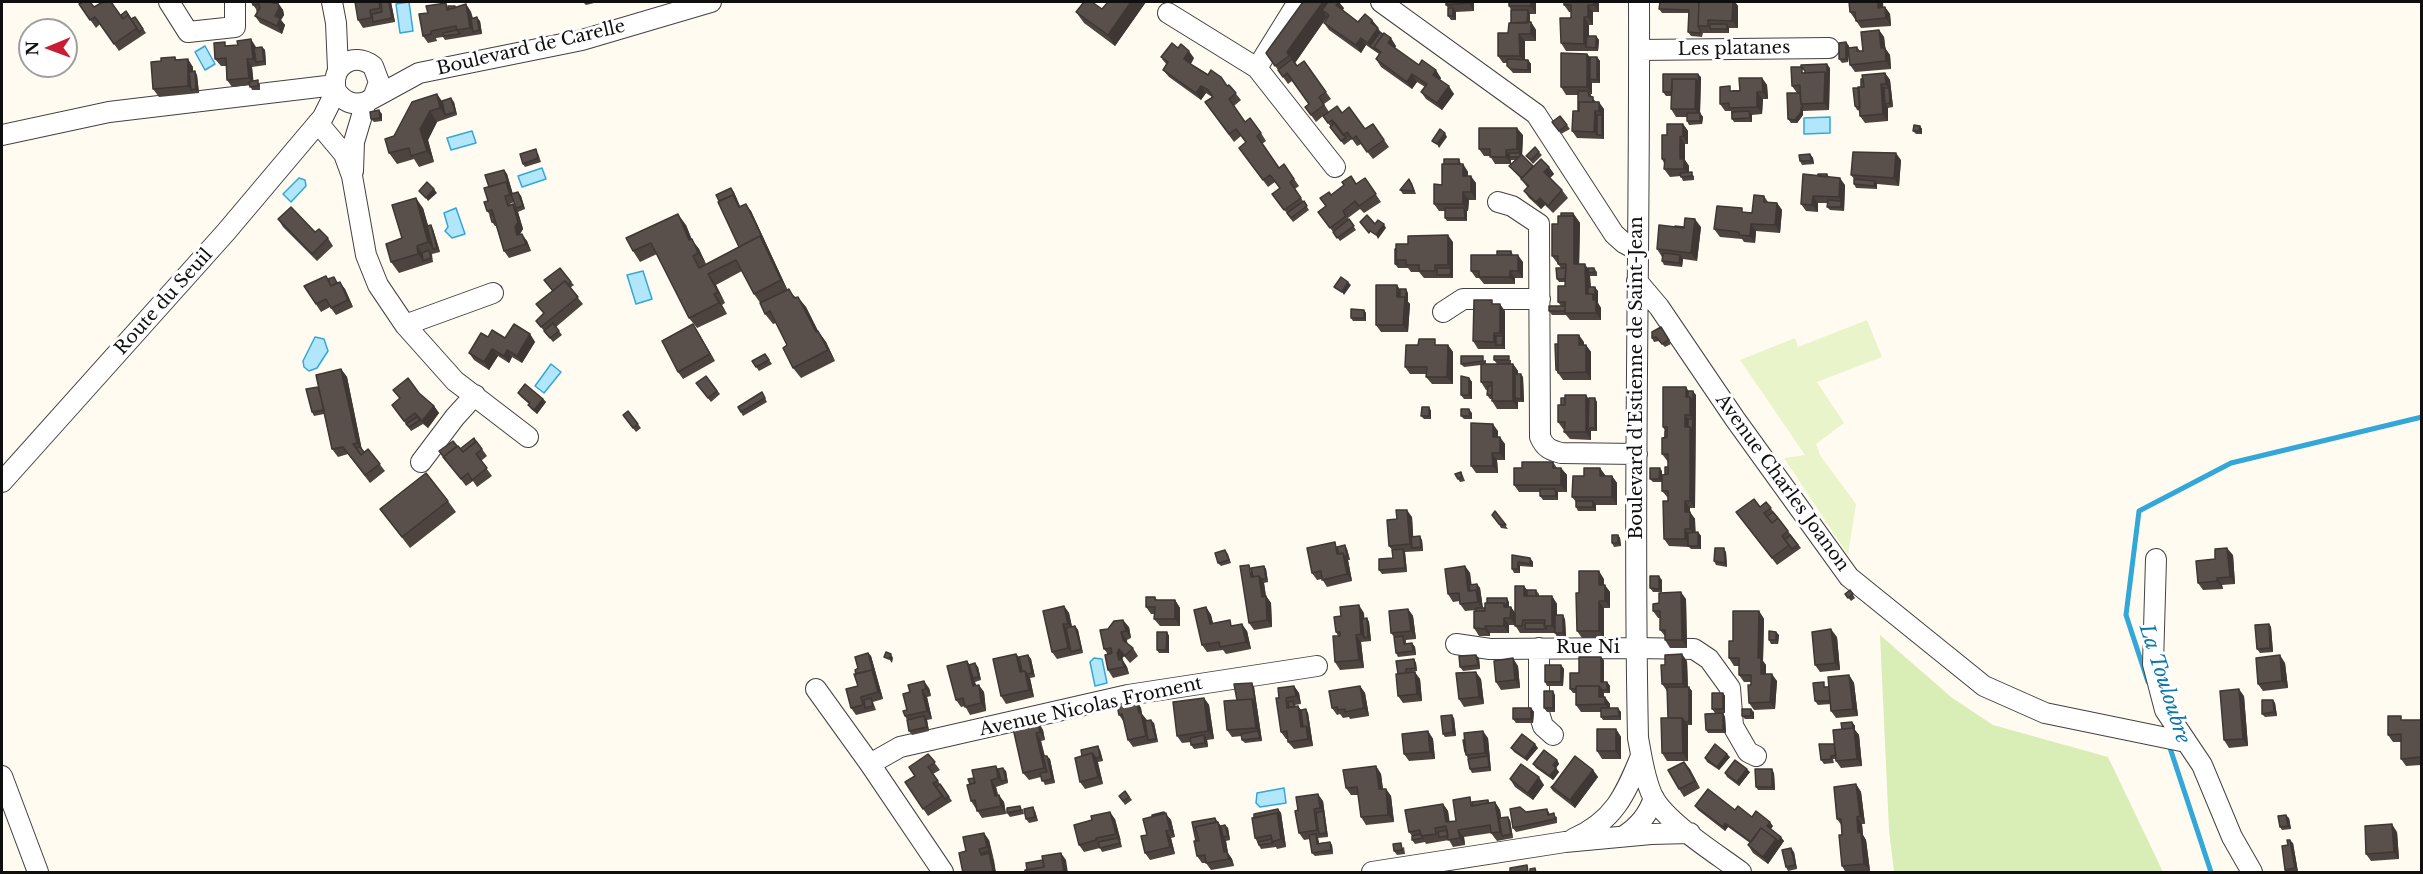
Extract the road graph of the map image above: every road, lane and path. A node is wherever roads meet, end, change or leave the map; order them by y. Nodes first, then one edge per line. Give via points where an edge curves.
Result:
1 (169, 2) edge
2 (235, 2) edge
3 (332, 2) edge
4 (711, 2) edge
5 (1298, 2) edge
6 (1381, 2) edge
7 (1639, 2) edge
8 (1168, 13) dead end
9 (336, 24) junction
10 (1829, 48) dead end
11 (1639, 50) junction
12 (370, 64) junction
13 (1257, 68) junction
14 (420, 72) junction
15 (336, 82) junction
16 (365, 101) junction
17 (320, 120) junction
18 (2, 135) edge
19 (1335, 167) dead end
20 (352, 176) junction
21 (1498, 202) dead end
22 (1637, 250) junction
23 (1637, 281) junction
24 (493, 293) dead end
25 (1540, 299) junction
26 (1443, 312) dead end
27 (405, 325) junction
28 (475, 396) junction
29 (528, 437) dead end
30 (1637, 454) junction
31 (421, 462) dead end
32 (2, 482) edge
33 (2156, 559) dead end
34 (1456, 644) dead end
35 (1539, 648) junction
36 (1637, 648) junction
37 (1317, 666) dead end
38 (816, 689) dead end
39 (1553, 735) dead end
40 (2186, 742) junction
41 (1641, 755) junction
42 (1756, 756) dead end
43 (870, 764) junction
44 (2, 776) edge
45 (1654, 798) junction
46 (1620, 803) junction
47 (1690, 833) junction
48 (1624, 836) junction
49 (1565, 842) junction
50 (1485, 864) edge
51 (38, 873) edge
52 (943, 873) edge
53 (1372, 873) edge
54 (1741, 873) edge
55 (2252, 873) edge

1 - 2 street via 188,32 235,27
3 - 9 street
4 - 14 street, Boulevard de Carelle via 582,40
5 - 13 street
6 - 22 street via 1536,114 1614,234
7 - 11 street, Boulevard d'Estienne de Saint-Jean
8 - 13 street
9 - 12 street
9 - 15 street
10 - 11 street, Les platanes
11 - 22 street, Boulevard d'Estienne de Saint-Jean
12 - 14 street, Boulevard de Carelle
12 - 15 street via 351,60
12 - 16 street via 380,82
13 - 19 street
14 - 16 street, Boulevard de Carelle
15 - 16 street via 341,97
15 - 17 street, Route du Seuil
15 - 18 street via 109,112
16 - 17 street, Route du Seuil
16 - 20 street via 354,142
17 - 20 street via 344,154
17 - 32 street, Route du Seuil via 226,232
20 - 27 street via 366,255 378,285
21 - 25 street via 1512,206 1539,224
22 - 23 street, Boulevard d'Estienne de Saint-Jean
23 - 30 street, Boulevard d'Estienne de Saint-Jean
23 - 40 street, Avenue Charles Joanon via 1858,584 1984,686 2045,714
24 - 27 street
25 - 26 street via 1463,299
25 - 30 street via 1540,437 1544,446 1561,453
27 - 28 street via 455,381
28 - 29 street
28 - 31 street
30 - 36 street, Boulevard d'Estienne de Saint-Jean
33 - 40 street via 2153,664 2165,710
34 - 35 street, Rue Ni via 1490,649
35 - 36 street, Rue Ni
35 - 39 street, Rue Ni via 1539,713 1543,726
36 - 41 street, Boulevard d'Estienne de Saint-Jean
36 - 42 street, Rue Ni via 1694,649 1709,659 1730,688 1733,726 1748,752
37 - 43 street, Avenue Nicolas Froment via 1128,695 900,747
38 - 43 street
40 - 55 street via 2202,765 2232,837
41 - 45 street, Boulevard d'Estienne de Saint-Jean
41 - 46 street
43 - 52 street
44 - 51 street
45 - 46 street
45 - 47 street
45 - 48 street via 1650,812
46 - 49 street via 1588,832
47 - 48 street
47 - 54 street
48 - 49 street
49 - 50 street
50 - 53 street

